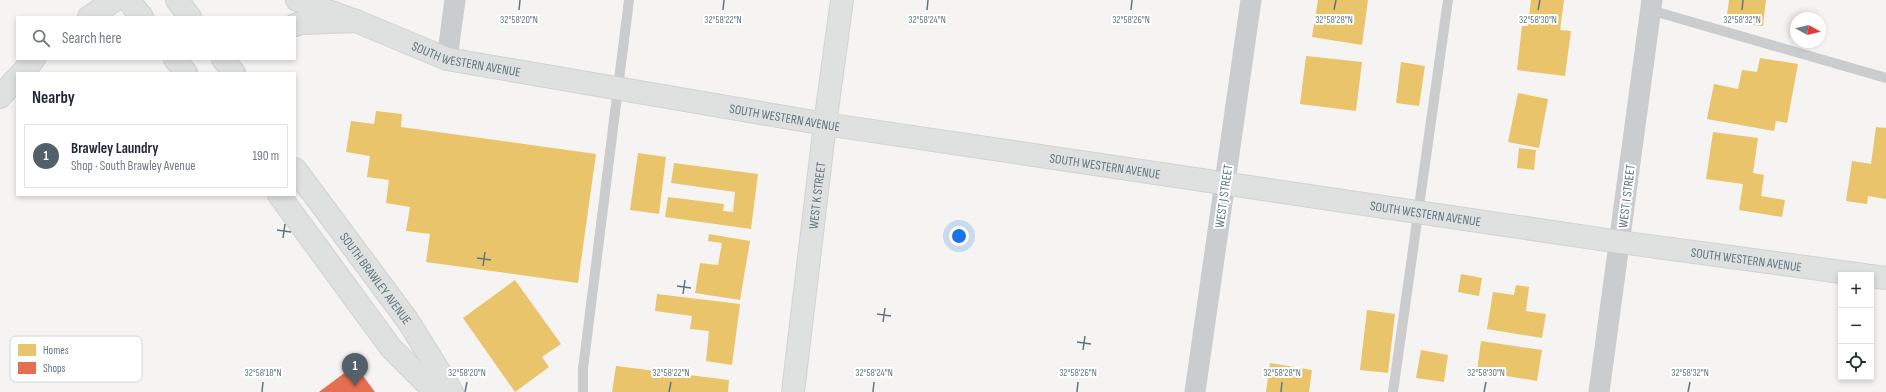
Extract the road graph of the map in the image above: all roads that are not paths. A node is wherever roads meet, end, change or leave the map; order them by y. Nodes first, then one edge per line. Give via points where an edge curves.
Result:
1 (115, 0) edge
2 (128, 0) edge
3 (177, 0) edge
4 (298, 0) edge
5 (324, 0) edge
6 (456, 0) edge
7 (629, 0) edge
8 (842, 0) edge
9 (1251, 0) edge
10 (1448, 0) edge
11 (1651, 5) edge
12 (91, 16) edge
13 (141, 16) edge
14 (189, 16) edge
15 (356, 21) junction
16 (296, 24) edge
17 (447, 59) junction
18 (33, 60) edge
19 (176, 60) edge
20 (224, 60) edge
21 (244, 60) edge
22 (23, 72) edge
23 (185, 72) edge
24 (233, 72) edge
25 (239, 72) edge
26 (1886, 78) edge
27 (16, 79) edge
28 (617, 88) junction
29 (0, 98) edge
30 (825, 124) junction
31 (296, 170) edge
32 (1224, 183) junction
33 (280, 196) edge
34 (1420, 212) junction
35 (1620, 242) junction
36 (1842, 272) edge
37 (1874, 276) edge
38 (1886, 278) edge
39 (435, 392) edge
40 (452, 392) edge
41 (583, 392) edge
42 (793, 392) edge
43 (1195, 392) edge
44 (1393, 392) edge
45 (1599, 392) edge

1 - 12 main road
2 - 13 main road
3 - 14 main road
4 - 15 main road, SOUTH WESTERN AVENUE
5 - 15 main road, SOUTH WESTERN AVENUE
6 - 17 street
7 - 28 lane
8 - 30 main road, WEST K STREET
9 - 32 street, WEST J STREET
10 - 34 lane
11 - 26 lane
11 - 35 street, WEST I STREET
15 - 16 main road via 301,22
15 - 17 main road, SOUTH WESTERN AVENUE
17 - 28 main road, SOUTH WESTERN AVENUE
18 - 22 main road
19 - 23 main road
20 - 24 main road
21 - 25 main road
27 - 29 main road
28 - 30 main road, SOUTH WESTERN AVENUE
28 - 41 lane via 583,369
30 - 32 main road, SOUTH WESTERN AVENUE
30 - 42 main road, WEST K STREET
31 - 40 main road, SOUTH BRAWLEY AVENUE via 408,322
32 - 34 main road, SOUTH WESTERN AVENUE
32 - 43 street, WEST J STREET
33 - 39 main road via 391,348
34 - 35 main road, SOUTH WESTERN AVENUE
34 - 44 lane
35 - 36 main road, SOUTH WESTERN AVENUE
35 - 45 street, WEST I STREET
37 - 38 main road

